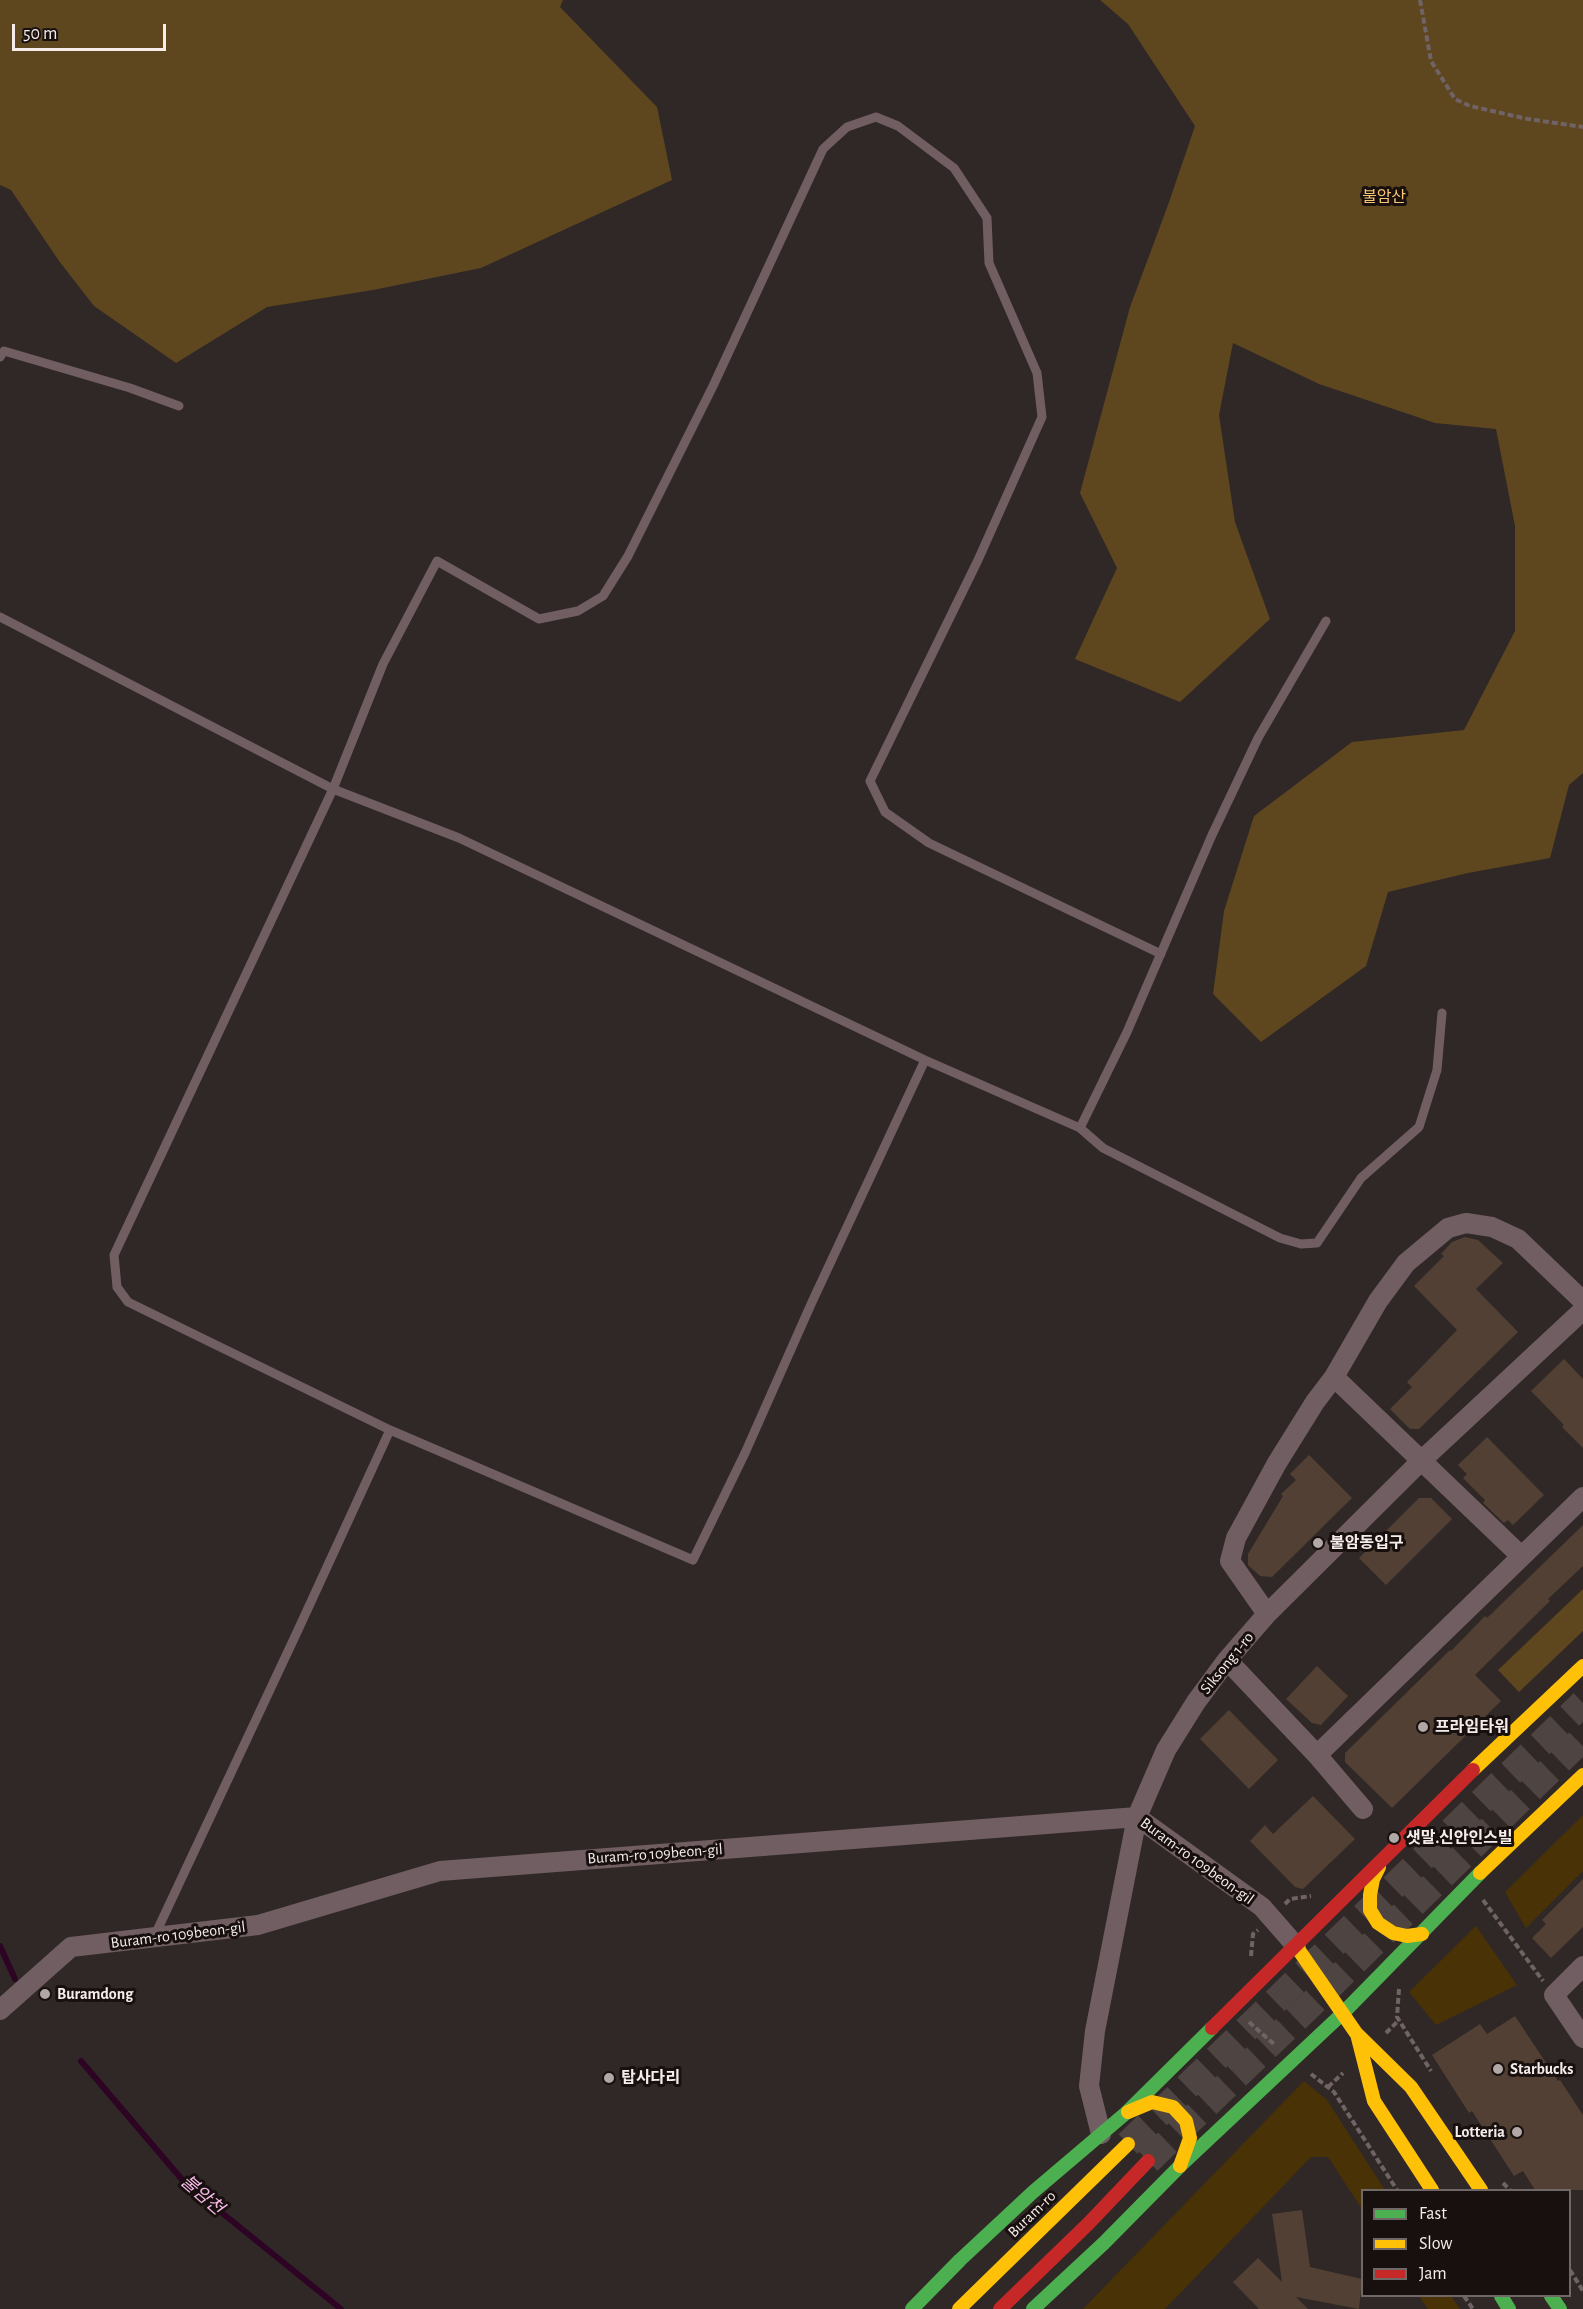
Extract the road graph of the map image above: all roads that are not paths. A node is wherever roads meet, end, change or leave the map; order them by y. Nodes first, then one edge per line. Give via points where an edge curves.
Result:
1 (0, 357) edge
2 (179, 406) dead end
3 (0, 617) edge
4 (1326, 621) dead end
5 (333, 789) junction
6 (1161, 954) junction
7 (1442, 1013) dead end
8 (925, 1060) junction
9 (1080, 1128) junction
10 (1583, 1302) edge
11 (1583, 1310) edge
12 (1334, 1377) junction
13 (390, 1430) junction
14 (1420, 1461) junction
15 (1583, 1497) edge
16 (1521, 1556) junction
17 (1267, 1614) junction
18 (1227, 1660) junction
19 (1583, 1666) edge
20 (1317, 1755) junction
21 (1583, 1775) edge
22 (1363, 1809) dead end
23 (1137, 1817) junction
24 (1381, 1863) junction
25 (1422, 1934) junction
26 (153, 1939) junction
27 (1296, 1946) junction
28 (1583, 1966) edge
29 (0, 2010) edge
30 (1343, 2013) junction
31 (1356, 2033) junction
32 (1583, 2038) edge
33 (1126, 2113) junction
34 (1101, 2134) junction
35 (1128, 2145) tunnel mouth
36 (1148, 2161) tunnel mouth
37 (1179, 2167) junction
38 (1431, 2189) edge
39 (1480, 2189) edge
40 (912, 2309) edge
41 (959, 2309) edge
42 (1000, 2309) edge
43 (1033, 2309) edge

1 - 2 lane via 4,351
3 - 5 lane
4 - 6 lane via 1258,738
5 - 6 lane via 383,664 437,561 539,619 578,611 603,596 628,556 713,387 823,149 846,127 876,117 898,126 954,168 987,219 989,263 1037,373 1042,417 978,560 870,781 885,812 929,843
5 - 8 lane via 459,838
5 - 13 lane via 114,1255 117,1287 128,1302
6 - 9 lane via 1128,1032
7 - 9 lane via 1437,1070 1419,1127 1361,1178 1317,1243 1301,1244 1280,1238 1103,1149
8 - 9 lane
8 - 13 lane via 693,1560
10 - 12 street via 1518,1239 1492,1227 1466,1223 1448,1228 1406,1263 1378,1301
11 - 14 street, Siksong 1-ro
12 - 14 street
12 - 17 street via 1277,1463 1236,1538 1230,1561
13 - 26 lane
14 - 16 street
14 - 17 street, Siksong 1-ro
15 - 16 street
16 - 20 street
17 - 18 street, Siksong 1-ro
18 - 20 street
18 - 23 street, Siksong 1-ro via 1166,1750
19 - 24 street
20 - 22 street
21 - 25 street
23 - 26 street, Buram-ro 109beon-gil via 440,1870 258,1925
23 - 27 street, Buram-ro 109beon-gil via 1262,1907
23 - 34 street, Siksong 1-ro via 1095,2031 1089,2086
24 - 25 street via 1373,1879 1370,1910 1392,1934
24 - 27 street
25 - 30 street
26 - 29 street, Buram-ro 109beon-gil via 71,1947
27 - 30 street
27 - 33 street
28 - 32 street via 1554,1995
30 - 31 street
30 - 37 street
31 - 38 street via 1374,2101
31 - 39 street via 1411,2087
33 - 34 street
33 - 37 street via 1152,2102 1173,2107 1186,2121 1190,2138
34 - 40 street via 1025,2200
35 - 41 street, Buram-ro
36 - 42 street
37 - 43 street

